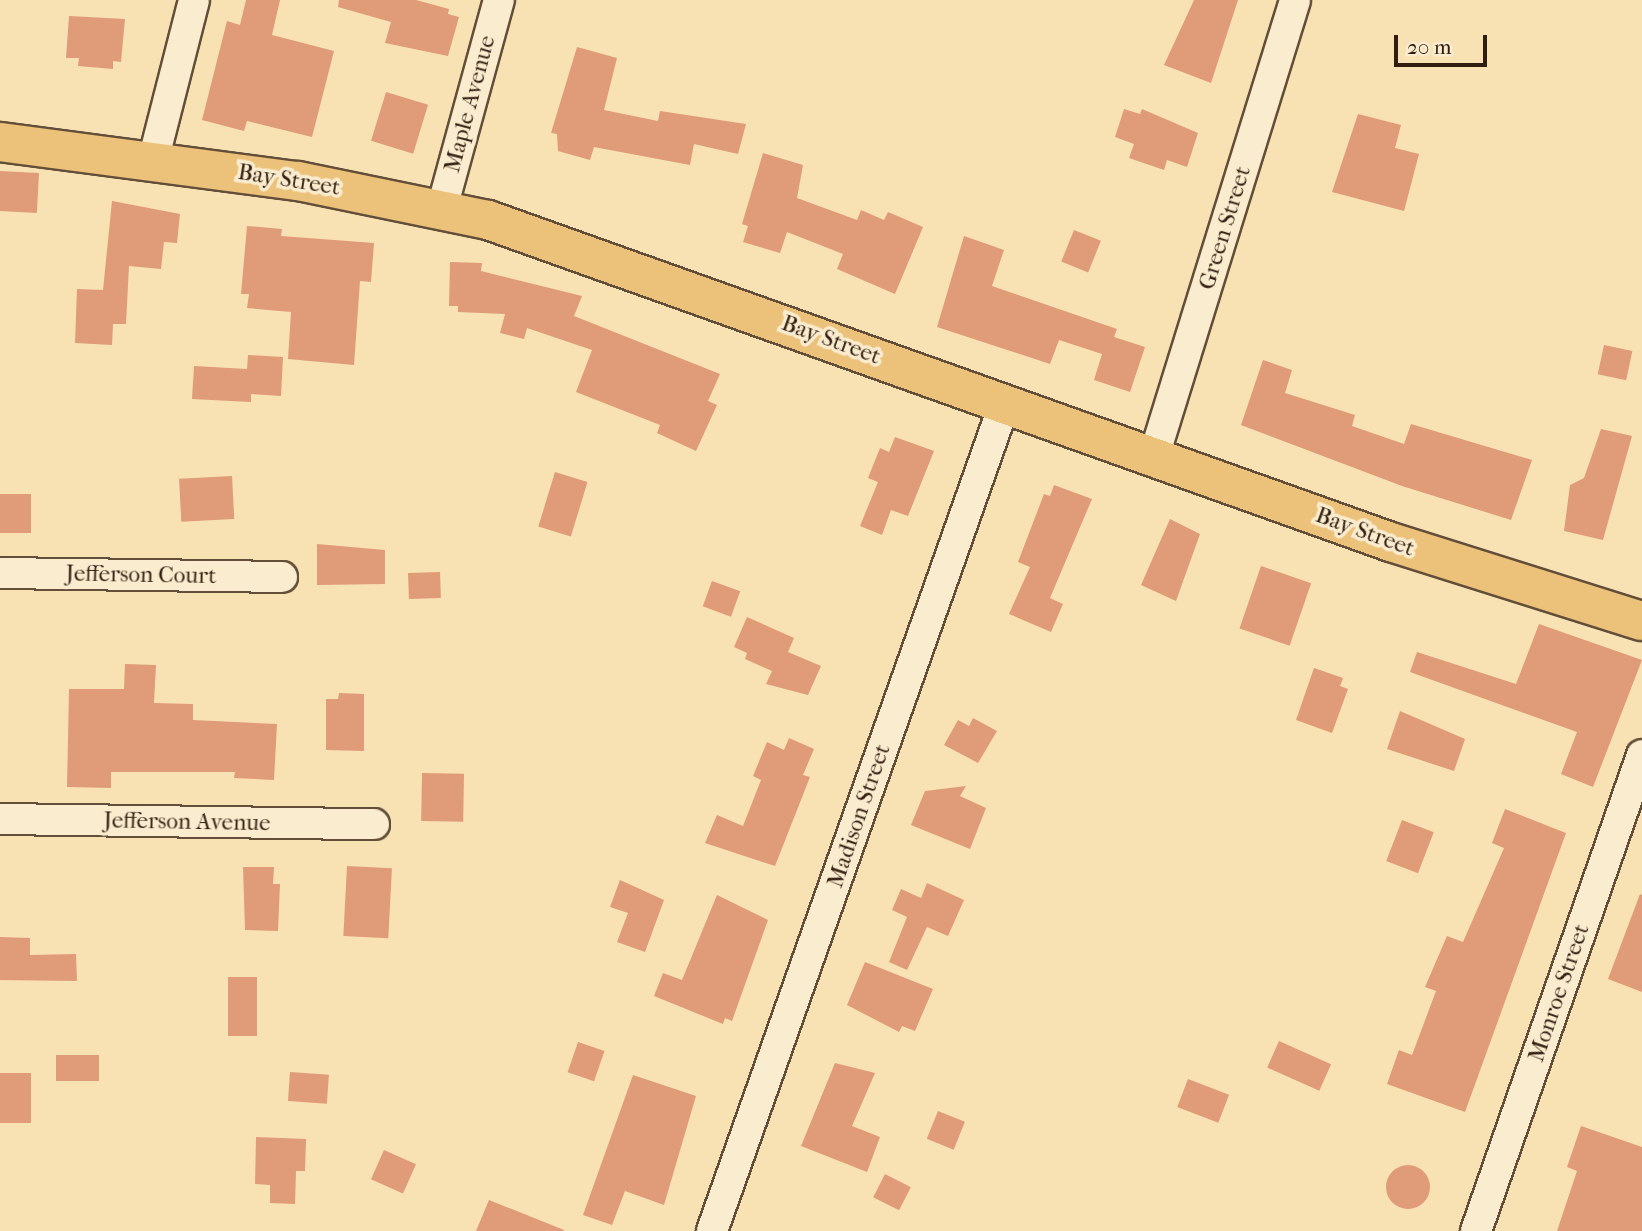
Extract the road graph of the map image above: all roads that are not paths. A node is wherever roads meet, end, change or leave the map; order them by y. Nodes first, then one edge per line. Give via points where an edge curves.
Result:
1 (194, 0) edge
2 (499, 0) edge
3 (1295, 0) edge
4 (0, 142) edge
5 (153, 161) junction
6 (442, 208) junction
7 (1005, 402) junction
8 (1154, 456) junction
9 (0, 573) edge
10 (282, 577) dead end
11 (1642, 621) edge
12 (1642, 755) edge
13 (0, 819) edge
14 (374, 824) dead end
15 (712, 1231) edge
16 (1476, 1231) edge

1 - 5 street
2 - 6 street, Maple Avenue
3 - 8 street, Green Street
4 - 5 main road, Bay Street
5 - 6 main road, Bay Street
6 - 7 main road, Bay Street via 562,244
7 - 8 main road, Bay Street
7 - 15 street, Madison Street
8 - 11 main road, Bay Street via 1391,542
9 - 10 street, Jefferson Court
12 - 16 street, Monroe Street
13 - 14 street, Jefferson Avenue

